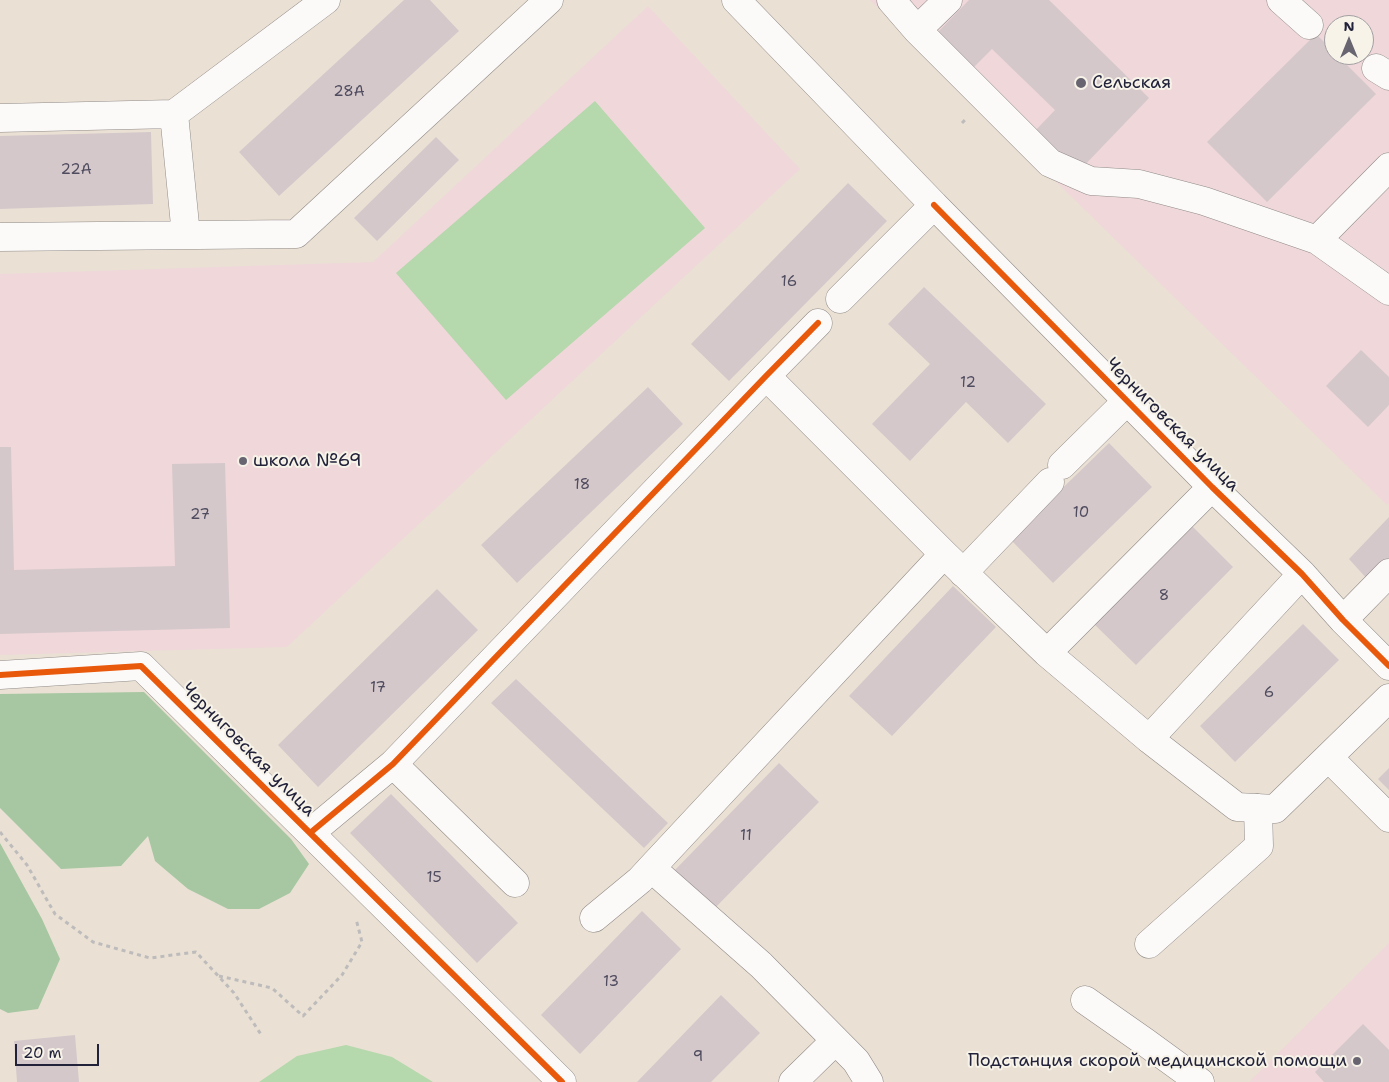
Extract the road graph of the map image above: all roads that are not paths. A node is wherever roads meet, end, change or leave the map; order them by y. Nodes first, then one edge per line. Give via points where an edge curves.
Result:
1 (326, 0) edge
2 (736, 0) edge
3 (891, 0) edge
4 (948, 0) edge
5 (1281, 0) edge
6 (543, 2) edge
7 (1309, 25) dead end
8 (917, 30) junction
9 (174, 114) junction
10 (0, 118) edge
11 (1389, 167) edge
12 (934, 205) junction
13 (186, 235) junction
14 (0, 237) edge
15 (1317, 240) junction
16 (1389, 292) edge
17 (840, 299) dead end
18 (818, 323) dead end
19 (766, 376) junction
20 (1127, 401) junction
21 (1212, 487) junction
22 (953, 563) junction
23 (1389, 573) edge
24 (1302, 574) junction
25 (1343, 620) junction
26 (1047, 653) junction
27 (1389, 666) edge
28 (0, 675) edge
29 (1389, 698) edge
30 (1149, 739) junction
31 (1329, 758) junction
32 (393, 764) junction
33 (1258, 808) junction
34 (1389, 818) edge
35 (310, 833) junction
36 (651, 868) junction
37 (515, 883) dead end
38 (594, 918) dead end
39 (1149, 944) dead end
40 (1085, 1000) dead end
41 (836, 1041) junction
42 (562, 1082) edge
43 (793, 1082) edge
44 (869, 1082) edge
45 (1200, 1082) edge

1 - 9 street
2 - 12 street, Черниговская улица
3 - 8 street
4 - 8 street
5 - 7 street
6 - 13 street via 296,234
8 - 15 street via 1050,163 1091,181 1139,184 1204,201
9 - 10 street
9 - 13 street
11 - 15 street
12 - 17 street
12 - 20 street, Черниговская улица
13 - 14 street
15 - 16 street
18 - 19 street
19 - 22 street
19 - 32 street
20 - 21 street, Черниговская улица
20 - 22 street via 1056,473
21 - 24 street, Черниговская улица
21 - 26 street
22 - 26 street
22 - 36 street
23 - 25 street
24 - 25 street, Черниговская улица
24 - 30 street
25 - 27 street, Черниговская улица
26 - 30 street
28 - 35 street, Черниговская улица via 141,666
29 - 31 street
30 - 33 street via 1237,807
31 - 33 street via 1275,809
31 - 34 street
32 - 35 street
32 - 37 street
33 - 39 street via 1259,846
35 - 42 street, Черниговская улица
36 - 38 street
36 - 41 street via 761,966
40 - 45 street
41 - 43 street
41 - 44 street via 856,1061

